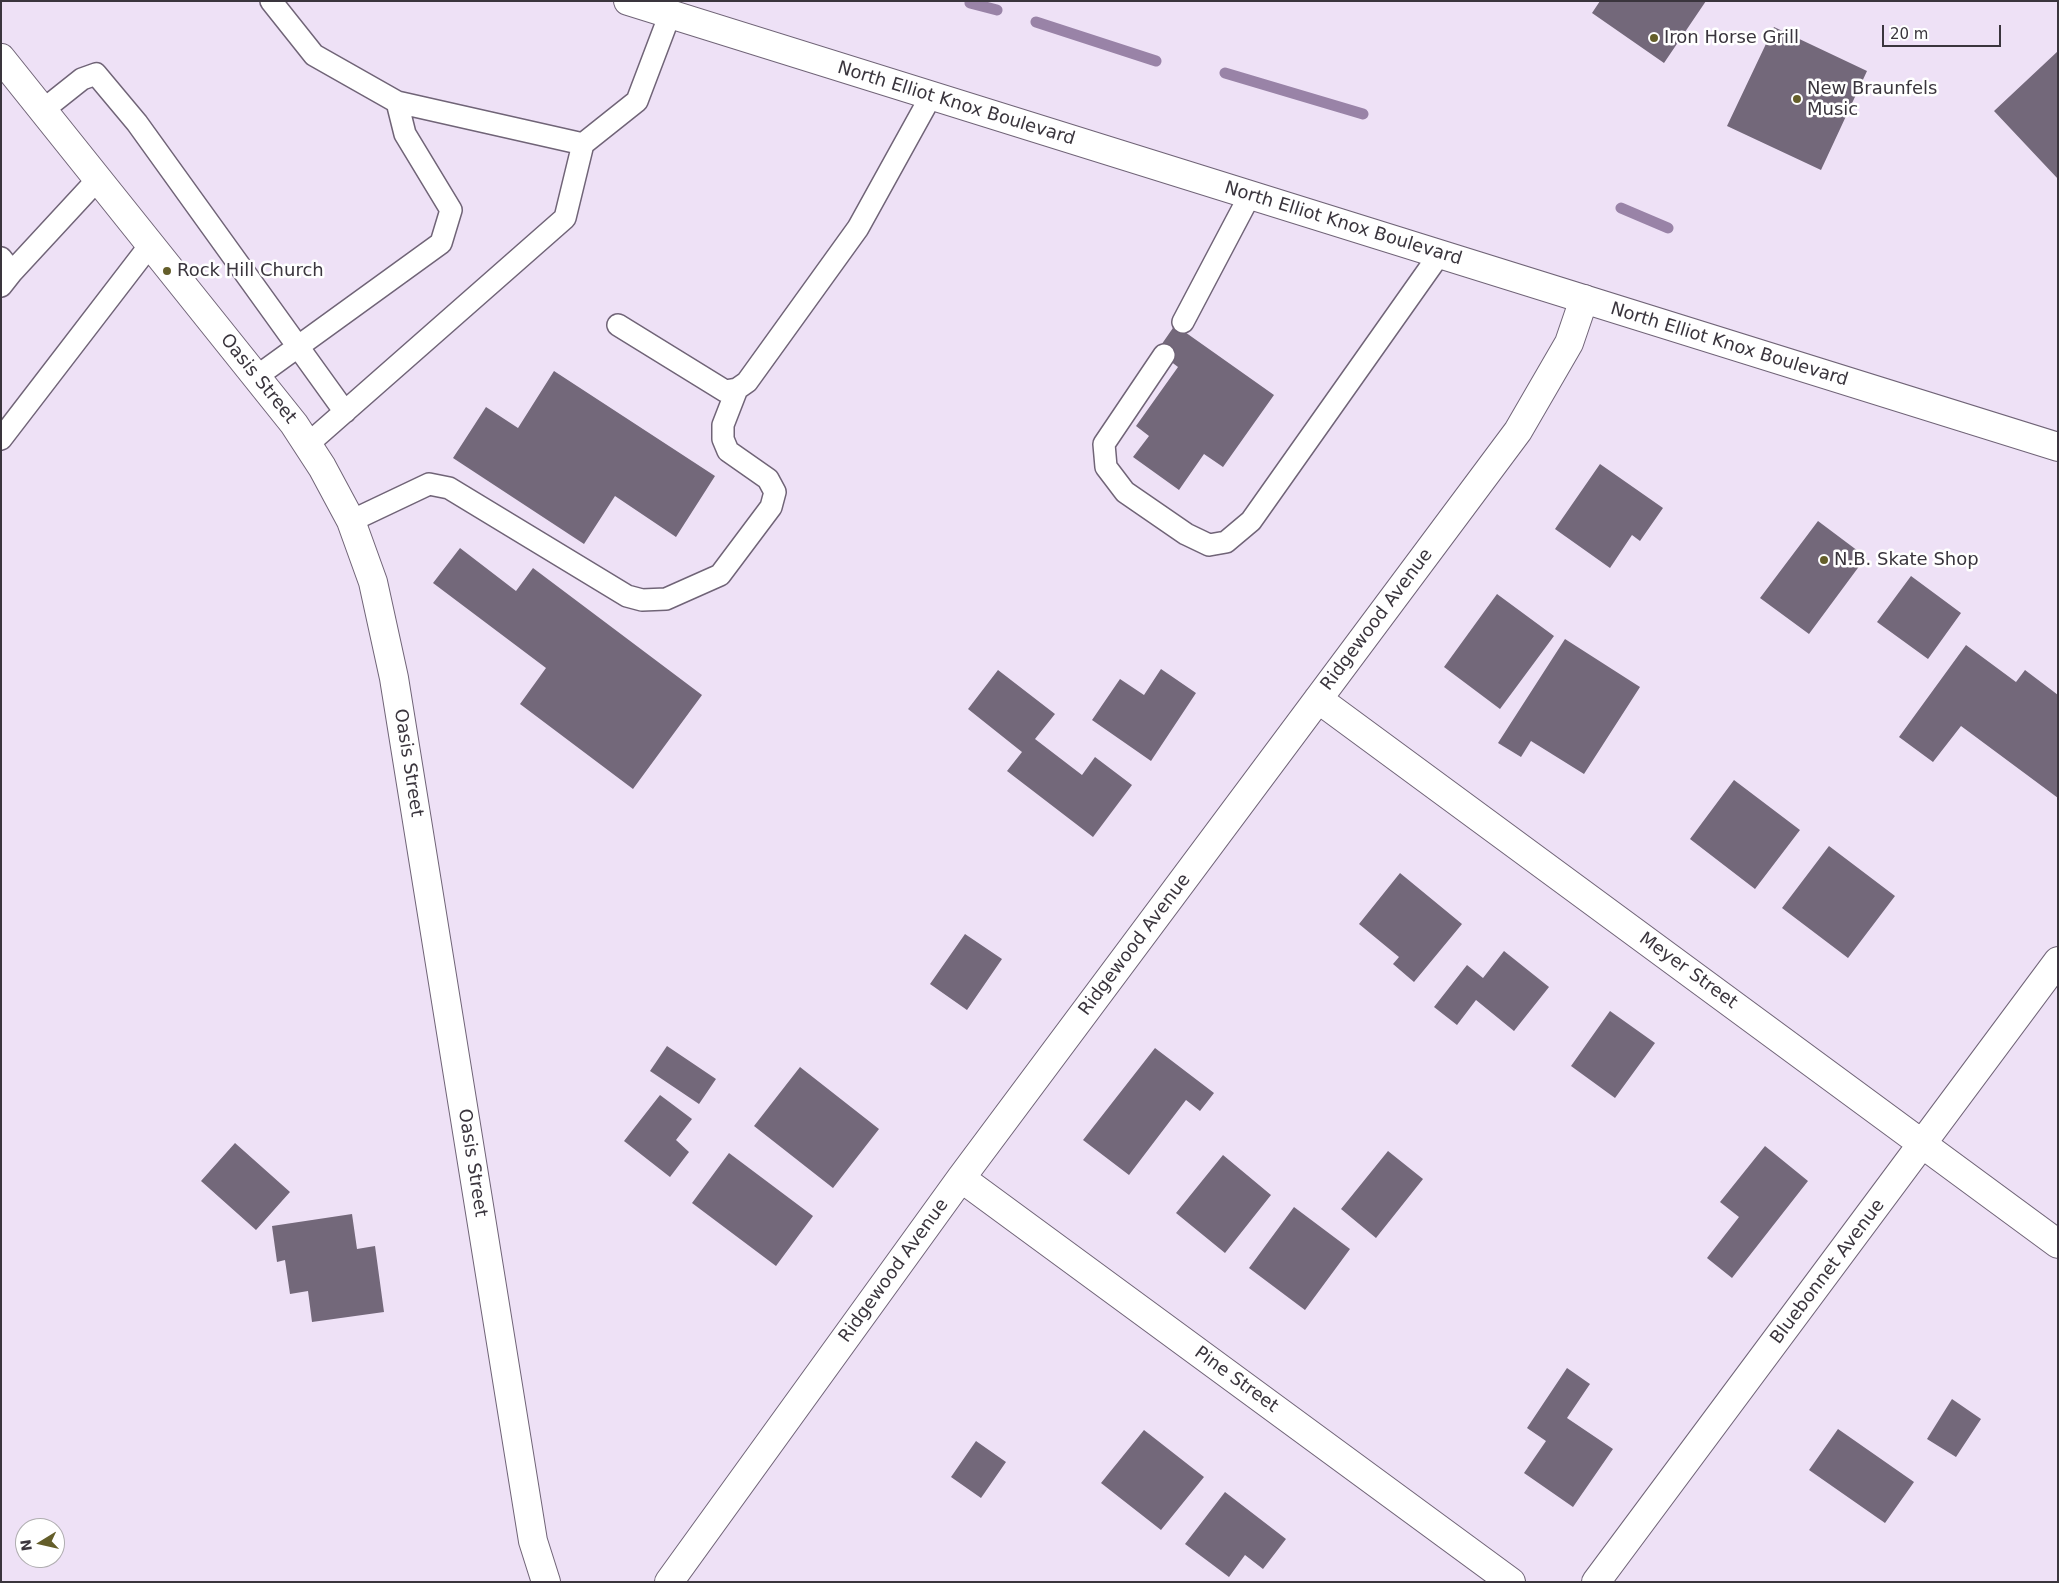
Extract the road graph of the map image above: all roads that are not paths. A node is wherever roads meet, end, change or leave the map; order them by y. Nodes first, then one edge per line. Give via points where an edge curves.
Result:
1 (271, 1) edge
2 (628, 1) edge
3 (670, 14) junction
4 (1, 58) edge
5 (931, 96) junction
6 (397, 102) junction
7 (43, 110) junction
8 (583, 144) junction
9 (98, 178) junction
10 (1250, 195) junction
11 (150, 244) junction
12 (1439, 254) junction
13 (5, 272) edge
14 (1584, 300) junction
15 (1184, 322) dead end
16 (618, 325) dead end
17 (297, 347) junction
18 (1164, 355) dead end
19 (256, 377) junction
20 (737, 389) junction
21 (345, 412) junction
22 (1, 440) edge
23 (308, 444) junction
24 (2058, 447) edge
25 (351, 521) junction
26 (1318, 699) junction
27 (2058, 961) edge
28 (1923, 1144) junction
29 (961, 1178) junction
30 (2058, 1244) edge
31 (546, 1582) edge
32 (668, 1582) edge
33 (1512, 1582) edge
34 (1596, 1582) edge

1 - 6 lane via 314,55
2 - 3 street, North Elliot Knox Boulevard
3 - 5 street, North Elliot Knox Boulevard
3 - 8 lane via 637,101
4 - 7 street, Oasis Street
5 - 10 street, North Elliot Knox Boulevard
5 - 20 lane via 858,228 747,382
6 - 8 lane
6 - 17 lane via 405,134 450,210 441,243
7 - 9 street, Oasis Street
7 - 17 lane via 82,79 96,74 137,123
8 - 21 lane via 565,218
9 - 11 street, Oasis Street
9 - 13 lane
10 - 12 street, North Elliot Knox Boulevard
10 - 15 lane
11 - 19 street, Oasis Street
11 - 22 lane
12 - 14 street, North Elliot Knox Boulevard
12 - 18 lane via 1251,521 1226,542 1209,545 1186,534 1125,492 1106,467 1104,444
14 - 24 street, North Elliot Knox Boulevard
14 - 26 street, Ridgewood Avenue via 1569,343 1518,431
16 - 20 lane via 725,391
17 - 19 lane
17 - 21 lane
19 - 23 street, Oasis Street
20 - 25 lane via 723,425 723,439 728,451 768,479 775,492 772,507 720,575 666,599 642,600 627,596 449,488 429,484
21 - 23 lane
23 - 25 street, Oasis Street
25 - 31 street, Oasis Street via 373,582 394,678 533,1541
26 - 28 street, Meyer Street
26 - 29 street, Ridgewood Avenue
27 - 28 street, Bluebonnet Avenue
28 - 30 street, Meyer Street
28 - 34 street, Bluebonnet Avenue
29 - 32 street, Ridgewood Avenue
29 - 33 street, Pine Street

